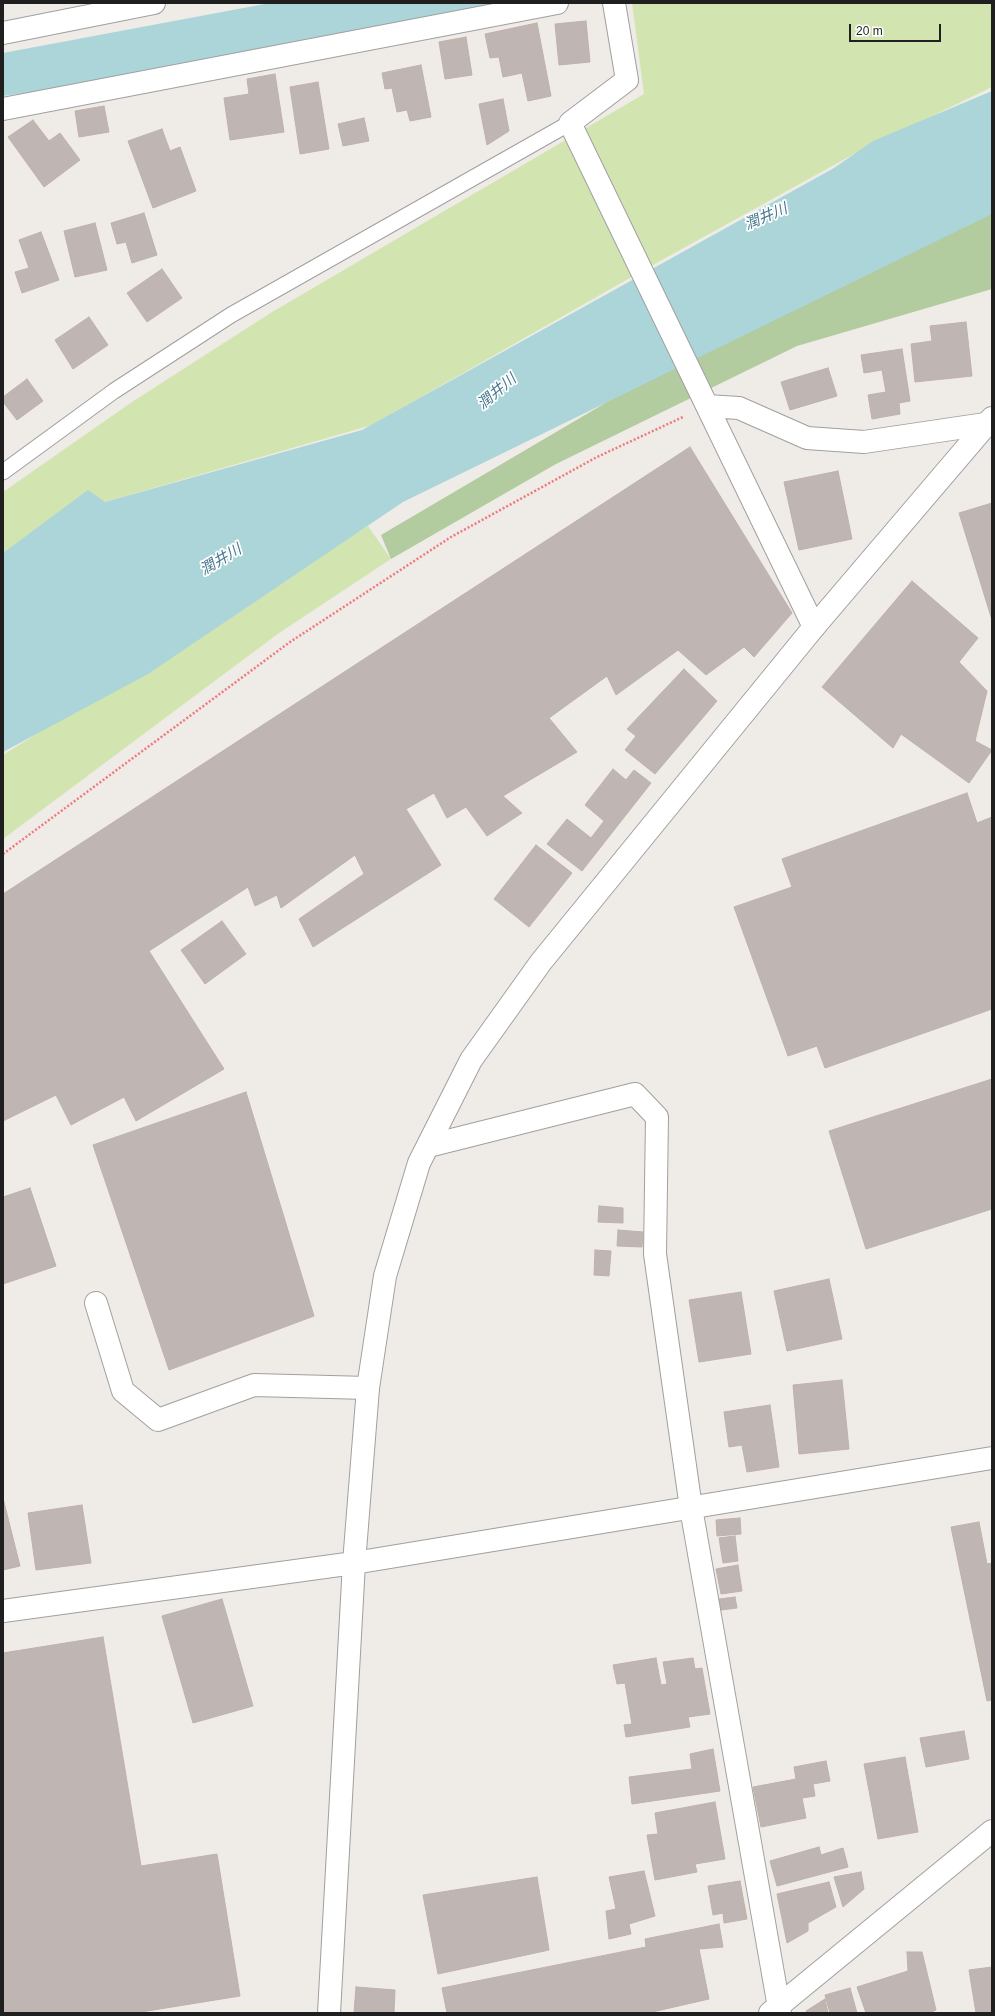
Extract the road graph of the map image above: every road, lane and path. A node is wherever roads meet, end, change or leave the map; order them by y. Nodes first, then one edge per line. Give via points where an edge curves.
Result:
1 (154, 3) edge
2 (557, 3) edge
3 (614, 3) edge
4 (3, 33) edge
5 (3, 109) edge
6 (570, 123) junction
7 (707, 406) junction
8 (991, 421) edge
9 (3, 472) edge
10 (814, 627) junction
11 (3, 854) edge
12 (428, 1146) junction
13 (96, 1303) dead end
14 (368, 1388) junction
15 (992, 1458) edge
16 (691, 1508) junction
17 (354, 1563) junction
18 (3, 1610) edge
19 (992, 1831) edge
20 (776, 2011) edge
21 (329, 2013) edge

1 - 4 street
2 - 5 street
3 - 6 street via 627,80
6 - 7 street
6 - 9 lane via 231,315 114,391
7 - 8 street via 739,408 807,438 864,442
7 - 10 street
7 - 11 path via 597,457 451,536 290,642
8 - 10 street
10 - 12 street via 541,962 471,1060
12 - 14 street via 419,1164 384,1276
12 - 16 street via 635,1094 658,1117 655,1254
13 - 14 street via 124,1391 158,1420 254,1385
14 - 17 street
15 - 16 street
16 - 17 street
16 - 20 street
17 - 18 street
17 - 21 street
19 - 20 street

